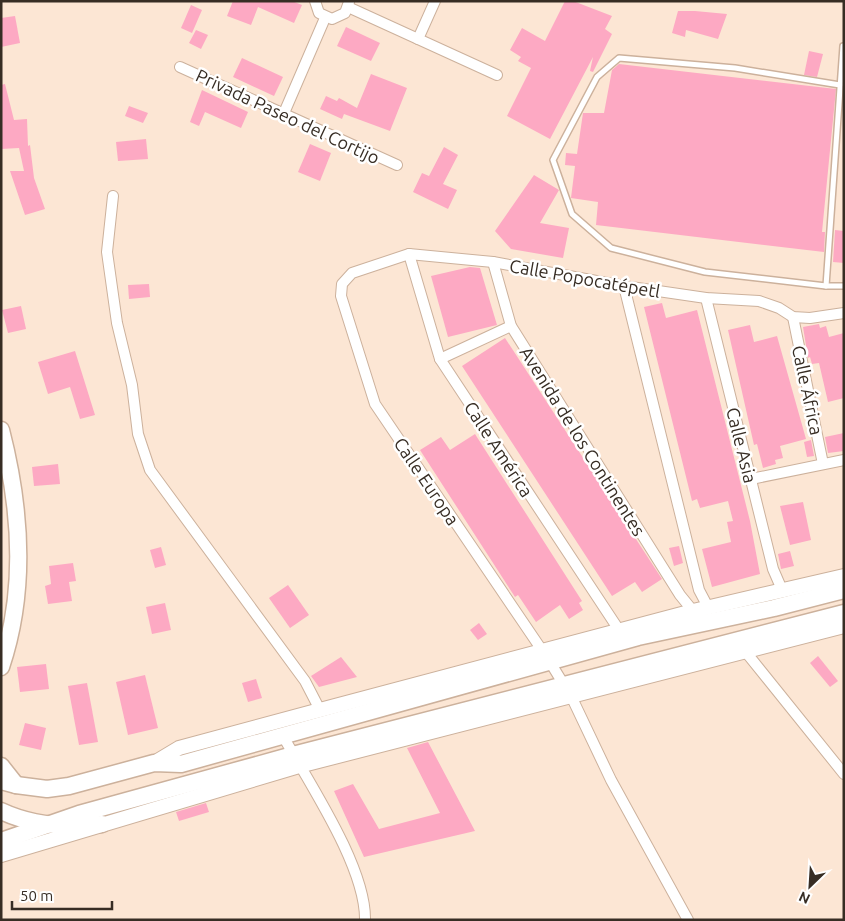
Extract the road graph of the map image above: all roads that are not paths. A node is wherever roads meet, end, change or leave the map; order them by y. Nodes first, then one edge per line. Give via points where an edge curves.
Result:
1 (315, 1) edge
2 (435, 1) edge
3 (349, 4) edge
4 (325, 18) junction
5 (418, 39) junction
6 (843, 46) edge
7 (180, 67) dead end
8 (497, 75) dead end
9 (840, 85) junction
10 (284, 113) junction
11 (396, 166) dead end
12 (113, 196) dead end
13 (409, 254) junction
14 (493, 262) junction
15 (624, 286) junction
16 (826, 286) junction
17 (844, 286) edge
18 (341, 296) joint
19 (706, 298) junction
20 (844, 313) edge
21 (793, 317) junction
22 (510, 326) junction
23 (440, 359) junction
24 (1, 430) edge
25 (844, 460) edge
26 (823, 464) junction
27 (751, 480) junction
28 (844, 576) edge
29 (844, 590) edge
30 (784, 592) junction
31 (708, 607) junction
32 (693, 611) junction
33 (844, 613) edge
34 (844, 626) edge
35 (619, 630) junction
36 (745, 651) junction
37 (546, 656) junction
38 (1, 667) edge
39 (568, 691) junction
40 (320, 710) junction
41 (283, 736) junction
42 (296, 760) junction
43 (154, 763) junction
44 (1, 766) edge
45 (844, 774) edge
46 (8, 783) edge
47 (1, 811) edge
48 (48, 824) junction
49 (102, 824) junction
50 (1, 841) edge
51 (1, 855) edge
52 (366, 920) edge
53 (688, 920) edge

1 - 4 street via 319,13
2 - 5 street
3 - 4 street via 339,18
3 - 5 street
4 - 10 street
5 - 8 street
6 - 9 lane
7 - 10 street, Privada Paseo del Cortijo
9 - 16 lane
9 - 16 lane via 735,68 619,58 597,77 553,160 572,214 611,248 705,272
10 - 11 street, Privada Paseo del Cortijo
12 - 40 street via 107,252 138,434 150,470 305,681
13 - 14 street, Calle Popocatépetl
13 - 18 street, Calle Popocatépetl via 352,273 342,284
13 - 23 street, Calle América
14 - 15 street, Calle Popocatépetl
14 - 22 street, Avenida de los Continentes
15 - 19 street, Calle Popocatépetl
15 - 31 street via 700,590
16 - 17 lane
18 - 37 street, Calle Europa via 375,404
19 - 21 street, Calle Popocatépetl via 759,301
19 - 27 street, Calle Asia
20 - 21 street, Calle Popocatépetl
21 - 26 street, Calle África
22 - 23 street
22 - 32 street, Avenida de los Continentes
23 - 35 street, Calle América
24 - 38 main road via 15,492 18,561 14,615
25 - 26 street
26 - 27 street
27 - 30 street, Calle Asia via 773,569
28 - 30 street
29 - 37 main road
30 - 31 street
31 - 32 street
32 - 35 street
33 - 39 main road
34 - 36 street
35 - 37 street
36 - 39 street
36 - 45 street
37 - 39 street, Calle Europa
37 - 40 street
37 - 41 main road
39 - 42 main road
39 - 53 street, Calle Europa via 611,780
40 - 43 street via 179,748
41 - 42 street
41 - 43 main road via 181,764
42 - 48 main road
42 - 49 street
42 - 52 street via 342,841 366,903
43 - 46 main road via 69,786 47,789
44 - 46 main road
47 - 48 main road
48 - 49 main road
48 - 50 main road
49 - 51 street

